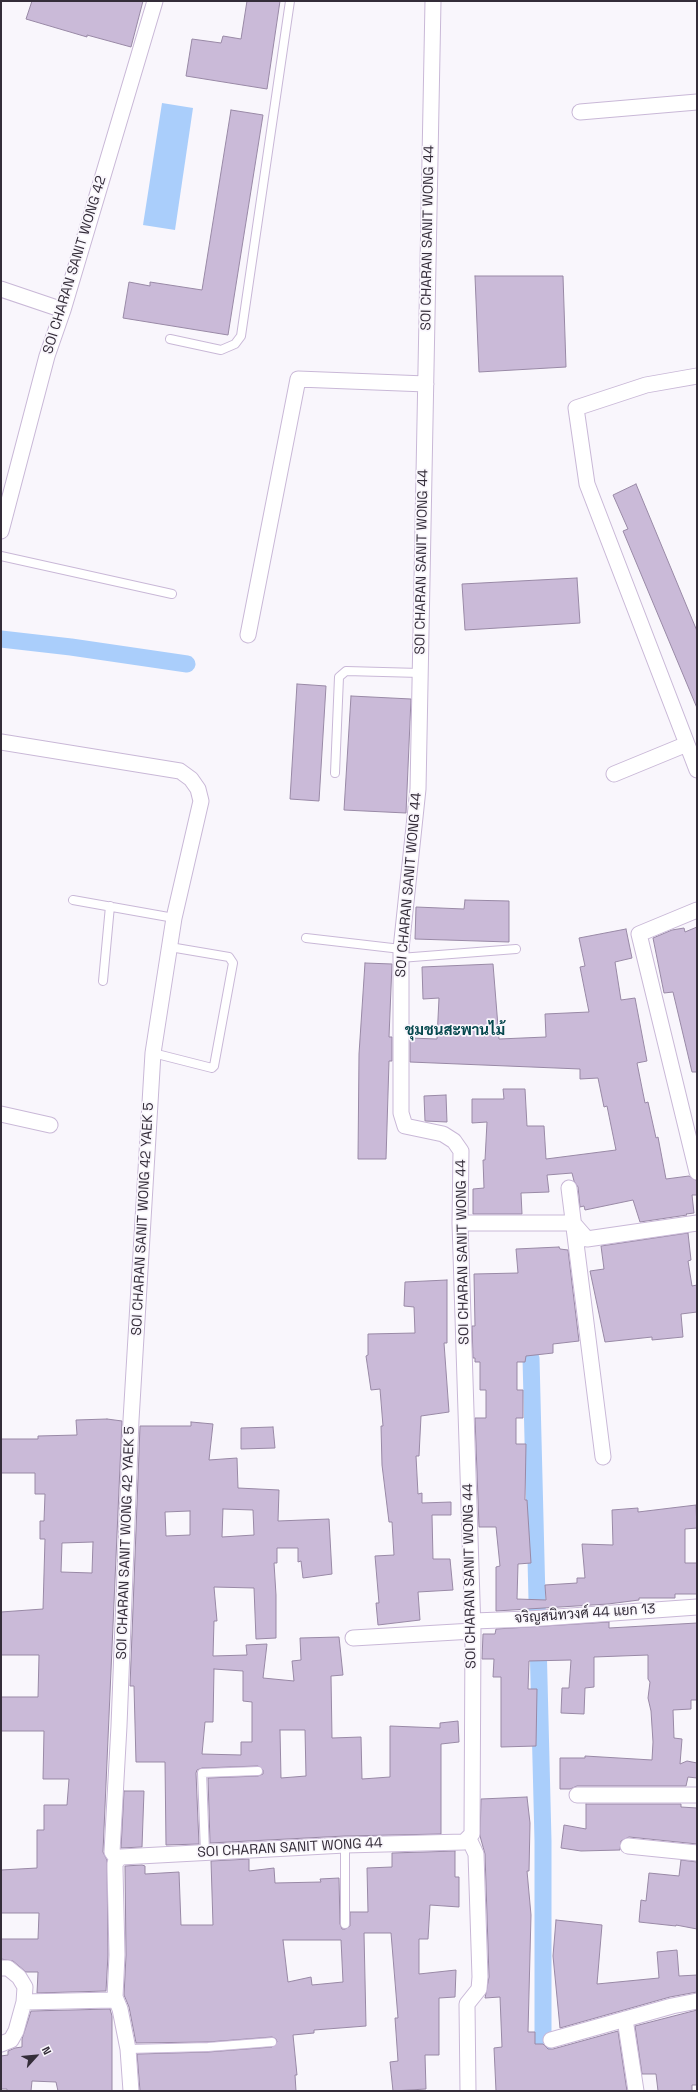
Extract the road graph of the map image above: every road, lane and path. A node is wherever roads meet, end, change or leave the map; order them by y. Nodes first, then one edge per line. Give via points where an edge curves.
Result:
1 (155, 1) edge
2 (290, 1) edge
3 (434, 1) edge
4 (697, 102) edge
5 (580, 112) dead end
6 (1, 289) edge
7 (63, 310) junction
8 (170, 339) dead end
9 (697, 376) edge
10 (426, 384) junction
11 (1, 531) edge
12 (1, 556) edge
13 (172, 594) dead end
14 (248, 636) dead end
15 (420, 673) junction
16 (1, 742) edge
17 (687, 744) junction
18 (697, 770) edge
19 (335, 773) dead end
20 (614, 774) dead end
21 (73, 900) dead end
22 (110, 906) junction
23 (697, 910) edge
24 (174, 918) junction
25 (306, 938) dead end
26 (170, 947) junction
27 (516, 949) dead end
28 (401, 953) junction
29 (103, 981) dead end
30 (153, 1053) junction
31 (1, 1114) edge
32 (50, 1125) dead end
33 (697, 1172) edge
34 (569, 1188) dead end
35 (460, 1223) junction
36 (573, 1223) junction
37 (697, 1223) edge
38 (603, 1457) dead end
39 (697, 1607) edge
40 (473, 1626) junction
41 (354, 1638) dead end
42 (258, 1772) dead end
43 (577, 1795) dead end
44 (697, 1795) edge
45 (468, 1839) junction
46 (346, 1845) junction
47 (628, 1846) dead end
48 (205, 1852) junction
49 (697, 1853) edge
50 (117, 1860) junction
51 (345, 1924) dead end
52 (1, 1968) edge
53 (115, 1998) junction
54 (697, 2001) edge
55 (24, 2002) junction
56 (625, 2019) junction
57 (551, 2040) dead end
58 (272, 2042) dead end
59 (1, 2044) edge
60 (128, 2049) junction
61 (131, 2091) edge
62 (468, 2091) edge
63 (636, 2091) edge

1 - 7 street, SOI CHARAN SANIT WONG 42
2 - 8 lane via 241,336 235,344 221,350
3 - 10 street, SOI CHARAN SANIT WONG 44
4 - 5 street
6 - 7 street
7 - 11 street, SOI CHARAN SANIT WONG 42 via 47,356
9 - 17 street via 646,385 576,408 587,484
10 - 14 street via 298,379
10 - 15 street, SOI CHARAN SANIT WONG 44
12 - 13 lane
15 - 19 lane via 346,671 339,676
15 - 28 street, SOI CHARAN SANIT WONG 44 via 418,789
16 - 24 street, SOI CHARAN SANIT WONG 42 YAEK 5 via 180,771 191,779 198,789 201,801
17 - 18 street
17 - 20 street
21 - 22 lane
22 - 24 lane
22 - 29 lane
23 - 33 street via 639,934
24 - 26 street, SOI CHARAN SANIT WONG 42 YAEK 5
25 - 28 lane
26 - 30 street, SOI CHARAN SANIT WONG 42 YAEK 5
26 - 30 lane via 229,957 233,963 214,1066 212,1068
27 - 28 lane
28 - 35 street, SOI CHARAN SANIT WONG 44 via 401,1113 404,1126 443,1134 454,1141 461,1151
30 - 50 street, SOI CHARAN SANIT WONG 42 YAEK 5 via 131,1420 112,1852
31 - 32 street
34 - 36 street
35 - 36 street
35 - 40 street, SOI CHARAN SANIT WONG 44
36 - 37 street via 587,1239
36 - 38 street
39 - 40 street, จริญสนิทวงศ์ 44 แยก 13 via 535,1618
40 - 41 street, จริญสนิทวงศ์ 44 แยก 13
40 - 45 street, SOI CHARAN SANIT WONG 44 via 473,1823 472,1834
42 - 48 lane via 202,1774
43 - 44 street
45 - 46 street, SOI CHARAN SANIT WONG 44 via 464,1842
45 - 62 street via 476,1854 480,1977 479,1989 467,2004
46 - 48 street, SOI CHARAN SANIT WONG 44
46 - 51 lane
47 - 49 street
48 - 50 street, SOI CHARAN SANIT WONG 44 via 126,1856
50 - 53 street
52 - 55 street via 8,1968 19,1977 25,1987
53 - 55 street
53 - 60 street via 120,2009
54 - 56 street
55 - 59 street via 11,2040
56 - 57 street
56 - 63 street
58 - 60 lane
60 - 61 street

